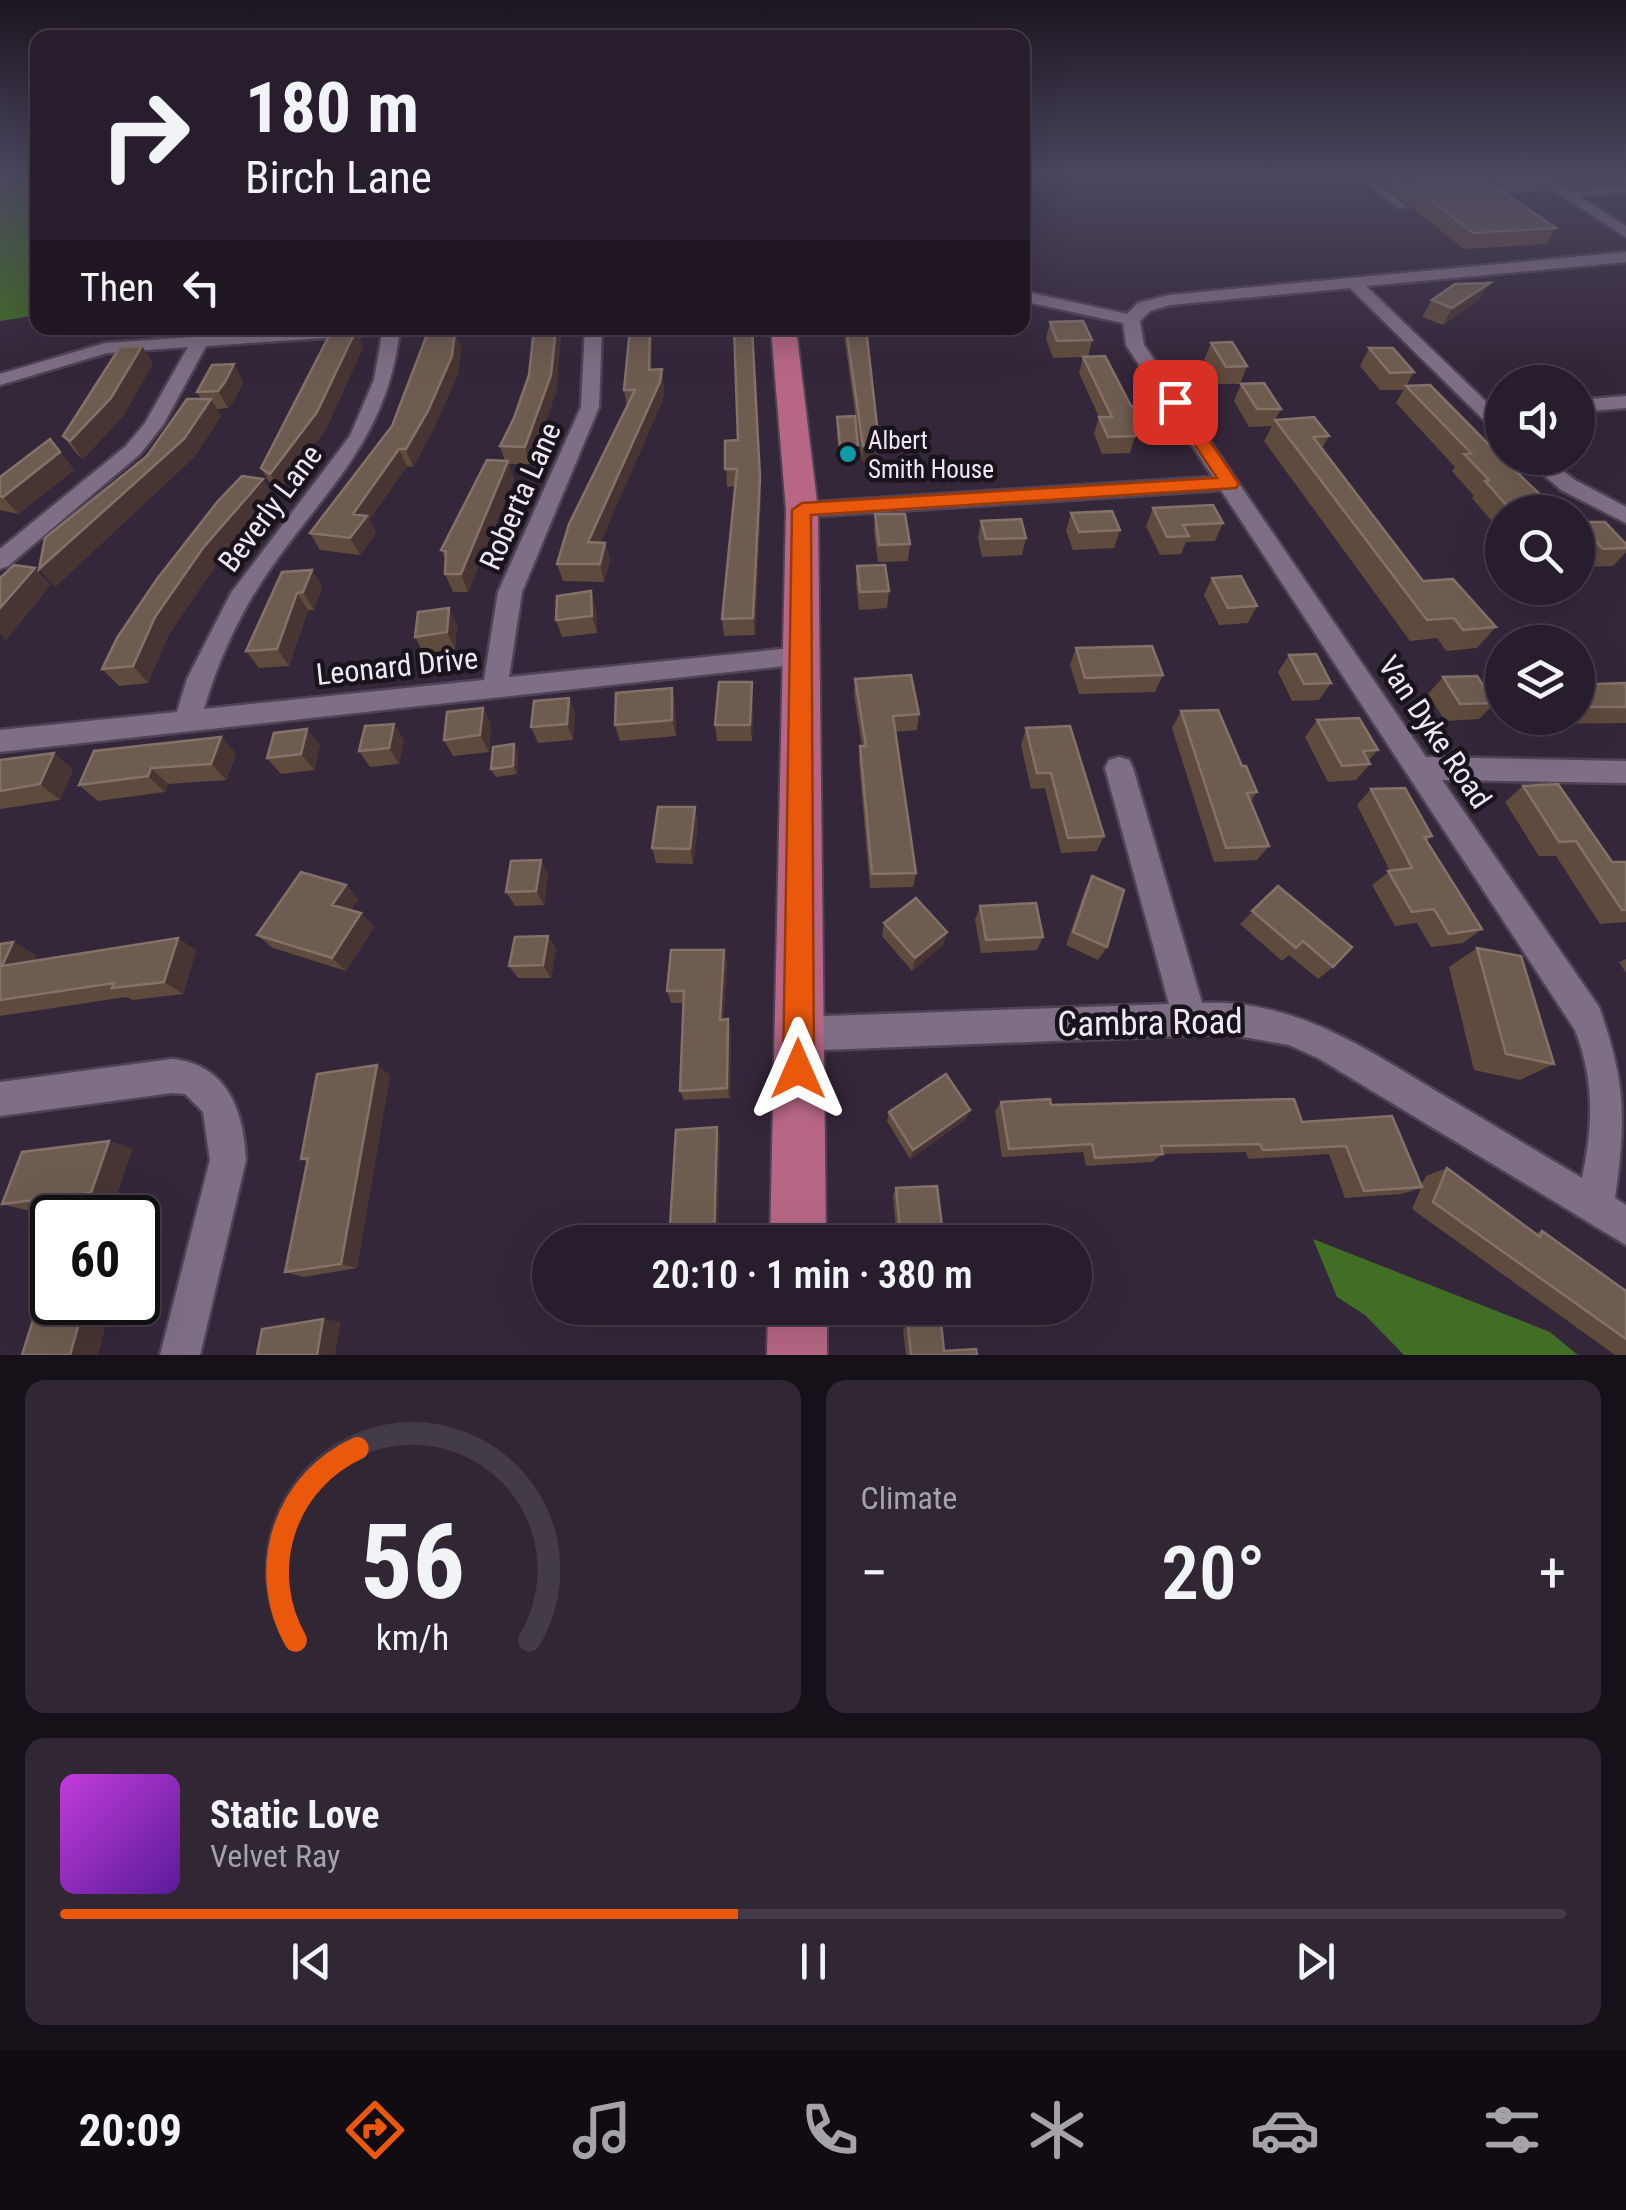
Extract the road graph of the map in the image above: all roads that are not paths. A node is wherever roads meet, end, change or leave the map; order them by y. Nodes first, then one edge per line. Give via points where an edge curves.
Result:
1 (1626, 257) edge
2 (1354, 284) junction
3 (1030, 297) edge
4 (1131, 320) junction
5 (289, 335) edge
6 (391, 335) edge
7 (593, 335) edge
8 (783, 335) edge
9 (200, 341) junction
10 (0, 380) edge
11 (1626, 402) edge
12 (1595, 405) edge
13 (1485, 406) edge
14 (1555, 475) edge
15 (1230, 484) junction
16 (802, 510) junction
17 (1626, 516) edge
18 (0, 561) edge
19 (802, 656) junction
20 (495, 688) junction
21 (187, 721) junction
22 (0, 741) edge
23 (1119, 768) dead end
24 (1420, 768) junction
25 (1626, 772) edge
26 (1190, 1019) junction
27 (799, 1034) junction
28 (0, 1100) edge
29 (1595, 1206) junction
30 (798, 1225) edge
31 (1626, 1226) edge
32 (798, 1325) edge
33 (180, 1355) edge
34 (798, 1355) edge

1 - 2 street
2 - 4 street via 1169,300
2 - 13 street
3 - 4 street
4 - 15 street, Van Dyke Road via 1131,337
5 - 9 street
6 - 21 street, Beverly Lane via 383,380 359,437 240,600
7 - 20 street, Roberta Lane via 590,407 510,592
8 - 16 main road
9 - 10 street via 104,348
9 - 18 street via 133,450
11 - 12 street
14 - 17 street
15 - 16 street
15 - 24 street, Van Dyke Road
16 - 19 main road
19 - 20 street, Leonard Drive
19 - 27 main road
20 - 21 street, Leonard Drive
21 - 22 street, Leonard Drive
23 - 26 street
24 - 25 street
24 - 29 street, Van Dyke Road via 1587,1019 1603,1054 1612,1095
26 - 27 street, Cambra Road
26 - 29 street, Cambra Road via 1247,1019 1330,1046
27 - 30 main road
28 - 33 street via 181,1075 209,1091 228,1129 228,1160
29 - 31 street, Cambra Road
32 - 34 main road

